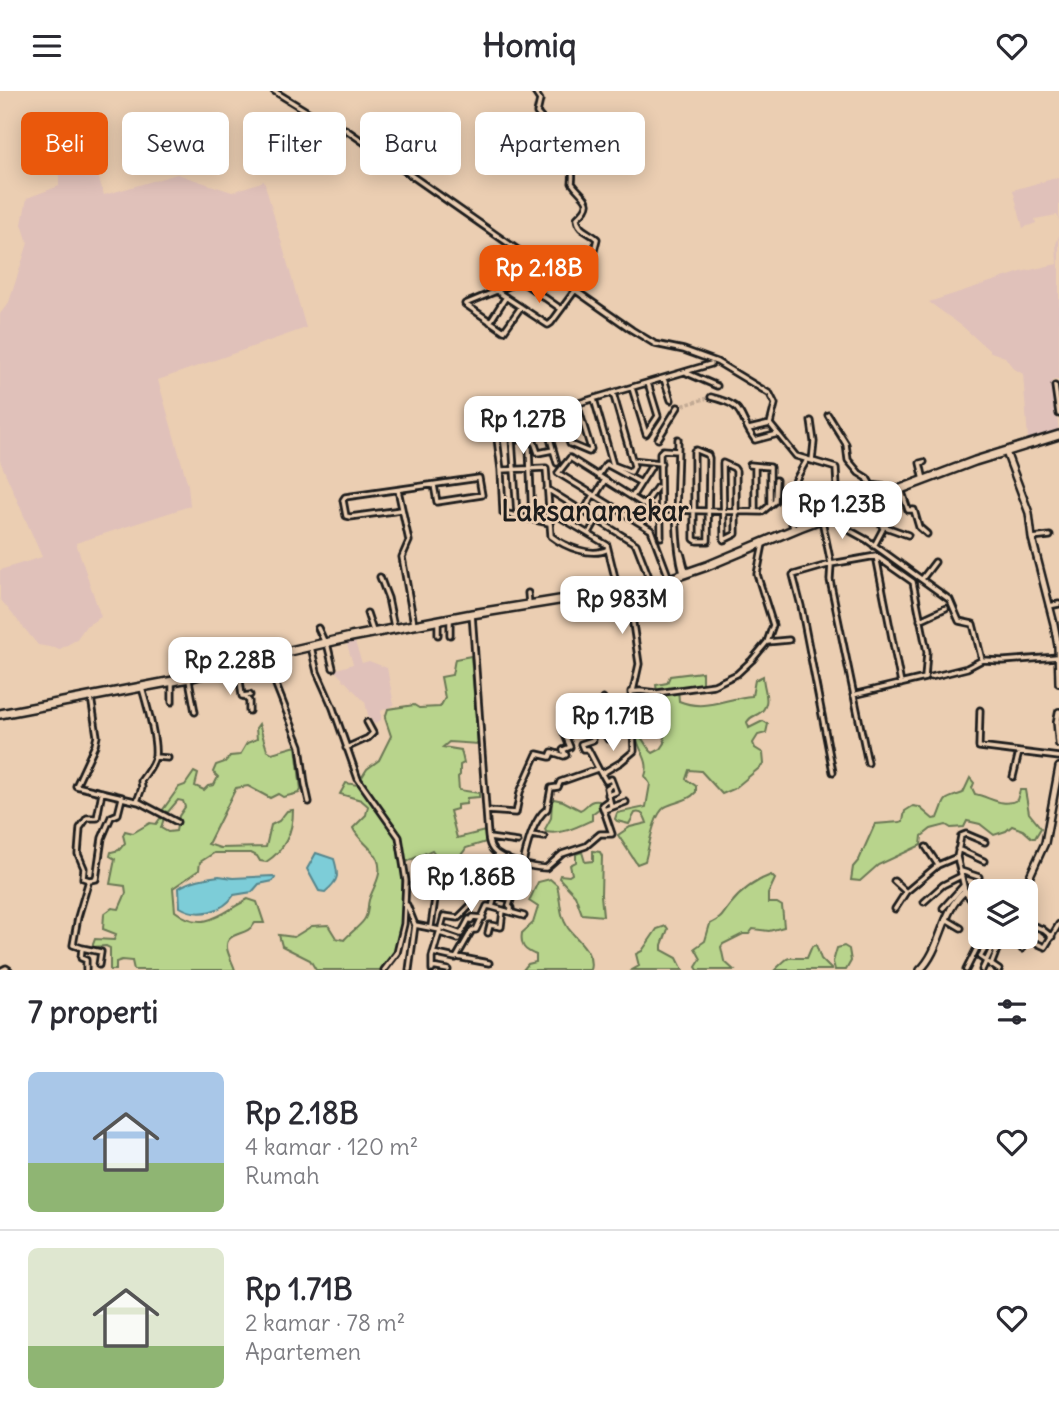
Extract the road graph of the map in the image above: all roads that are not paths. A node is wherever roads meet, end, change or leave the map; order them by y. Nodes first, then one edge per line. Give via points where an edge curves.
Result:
1 (274, 91) edge
2 (534, 91) edge
3 (532, 261) junction
4 (521, 281) junction
5 (568, 285) junction
6 (575, 291) junction
7 (498, 292) junction
8 (506, 297) junction
9 (521, 307) junction
10 (561, 309) junction
11 (490, 322) junction
12 (711, 364) dead end
13 (685, 372) junction
14 (672, 376) junction
15 (664, 378) junction
16 (648, 383) junction
17 (717, 386) dead end
18 (1055, 386) dead end
19 (632, 388) junction
20 (668, 388) junction
21 (613, 393) junction
22 (710, 397) tunnel mouth
23 (594, 399) junction
24 (671, 400) dead end
25 (577, 404) junction
26 (678, 407) tunnel mouth
27 (559, 409) junction
28 (542, 414) junction
29 (1059, 414) edge
30 (828, 415) dead end
31 (526, 419) junction
32 (811, 421) dead end
33 (770, 424) junction
34 (749, 429) junction
35 (778, 434) junction
36 (1059, 435) edge
37 (658, 439) dead end
38 (678, 439) dead end
39 (517, 440) dead end
40 (529, 449) dead end
41 (553, 450) junction
42 (678, 450) junction
43 (1006, 452) junction
44 (632, 460) junction
45 (810, 460) junction
46 (923, 461) dead end
47 (557, 463) dead end
48 (661, 463) junction
49 (651, 467) dead end
50 (530, 468) junction
51 (514, 469) junction
52 (501, 470) junction
53 (598, 476) junction
54 (773, 479) junction
55 (605, 480) junction
56 (924, 481) junction
57 (641, 483) junction
58 (783, 484) dead end
59 (434, 485) junction
60 (657, 487) dead end
61 (547, 489) junction
62 (901, 489) junction
63 (398, 490) junction
64 (594, 496) junction
65 (632, 497) junction
66 (874, 499) junction
67 (645, 505) junction
68 (401, 510) junction
69 (548, 510) junction
70 (661, 510) junction
71 (678, 510) junction
72 (583, 511) junction
73 (654, 511) dead end
74 (694, 511) junction
75 (708, 511) junction
76 (722, 511) junction
77 (736, 512) junction
78 (755, 512) junction
79 (840, 513) junction
80 (517, 515) junction
81 (531, 519) junction
82 (597, 519) junction
83 (549, 523) junction
84 (823, 525) dead end
85 (883, 526) junction
86 (794, 530) junction
87 (589, 533) junction
88 (927, 534) dead end
89 (908, 535) dead end
90 (1050, 536) dead end
91 (661, 537) dead end
92 (1032, 538) junction
93 (763, 542) junction
94 (874, 546) junction
95 (608, 549) junction
96 (876, 556) junction
97 (934, 562) dead end
98 (831, 564) junction
99 (685, 573) junction
100 (380, 577) dead end
101 (669, 578) junction
102 (922, 579) junction
103 (652, 585) junction
104 (628, 590) junction
105 (618, 592) junction
106 (528, 593) dead end
107 (1059, 604) edge
108 (529, 606) junction
109 (1049, 606) junction
110 (946, 608) dead end
111 (367, 613) dead end
112 (472, 614) junction
113 (450, 619) junction
114 (920, 620) junction
115 (438, 621) junction
116 (1056, 624) edge
117 (414, 625) junction
118 (318, 628) dead end
119 (395, 629) junction
120 (374, 633) junction
121 (438, 635) dead end
122 (450, 635) dead end
123 (789, 640) dead end
124 (767, 642) junction
125 (326, 643) junction
126 (311, 646) junction
127 (268, 656) junction
128 (1058, 658) edge
129 (982, 660) junction
130 (238, 665) junction
131 (333, 668) dead end
132 (931, 677) dead end
133 (189, 678) junction
134 (172, 681) junction
135 (1059, 683) edge
136 (901, 684) junction
137 (142, 688) junction
138 (632, 692) junction
139 (853, 695) junction
140 (91, 697) junction
141 (603, 699) dead end
142 (172, 702) dead end
143 (980, 710) dead end
144 (249, 711) dead end
145 (195, 712) dead end
146 (1059, 712) edge
147 (0, 714) edge
148 (570, 716) dead end
149 (606, 721) junction
150 (368, 722) dead end
151 (615, 724) dead end
152 (633, 730) junction
153 (603, 731) junction
154 (1059, 744) edge
155 (346, 748) junction
156 (1019, 752) junction
157 (155, 757) junction
158 (1059, 757) edge
159 (168, 758) dead end
160 (868, 763) dead end
161 (1059, 767) edge
162 (597, 769) junction
163 (833, 772) dead end
164 (602, 774) junction
165 (1013, 776) dead end
166 (1058, 777) edge
167 (614, 784) junction
168 (102, 792) junction
169 (608, 795) junction
170 (123, 797) junction
171 (609, 800) junction
172 (137, 801) junction
173 (309, 802) dead end
174 (626, 802) dead end
175 (611, 806) junction
176 (604, 810) junction
177 (487, 811) junction
178 (177, 822) dead end
179 (531, 835) junction
180 (544, 837) dead end
181 (489, 838) junction
182 (518, 842) dead end
183 (985, 842) dead end
184 (926, 848) dead end
185 (958, 849) junction
186 (497, 854) junction
187 (957, 857) junction
188 (507, 859) junction
189 (984, 861) dead end
190 (523, 863) junction
191 (938, 865) junction
192 (961, 873) junction
193 (979, 877) dead end
194 (515, 878) dead end
195 (1028, 879) edge
196 (89, 880) junction
197 (894, 881) dead end
198 (965, 888) junction
199 (477, 891) junction
200 (906, 892) junction
201 (968, 893) edge
202 (495, 896) junction
203 (435, 899) dead end
204 (923, 902) dead end
205 (406, 903) junction
206 (492, 907) junction
207 (943, 908) dead end
208 (895, 909) dead end
209 (503, 910) junction
210 (511, 912) junction
211 (524, 916) dead end
212 (483, 918) junction
213 (946, 919) junction
214 (1059, 924) edge
215 (415, 925) junction
216 (436, 927) junction
217 (961, 928) dead end
218 (1038, 928) edge
219 (440, 933) junction
220 (488, 933) dead end
221 (1052, 937) junction
222 (458, 939) dead end
223 (1038, 944) edge
224 (82, 948) junction
225 (976, 949) edge
226 (983, 949) edge
227 (991, 949) edge
228 (998, 949) edge
229 (433, 953) junction
230 (456, 958) junction
231 (465, 960) dead end
232 (985, 962) junction
233 (489, 964) dead end
234 (99, 965) dead end
235 (991, 965) junction
236 (432, 969) edge
237 (2, 970) edge
238 (9, 970) edge
239 (86, 970) edge
240 (384, 970) edge
241 (409, 970) edge
242 (448, 970) edge
243 (920, 970) edge
244 (966, 970) edge
245 (982, 970) edge
246 (999, 970) edge

1 - 3 street via 326,123 345,129
2 - 5 street via 540,100 537,113 569,155 574,167 572,183 588,203 578,223 597,239 594,251
3 - 4 street
3 - 5 street
4 - 7 street
4 - 10 street
5 - 6 street
6 - 10 street
6 - 33 street via 650,342 717,362 764,390 775,404
7 - 8 street
7 - 11 street via 465,303
8 - 9 street
8 - 11 street
9 - 10 street via 548,325
9 - 11 street via 506,331
12 - 13 street
13 - 14 street
13 - 17 street
14 - 15 street
14 - 20 street
15 - 16 street
15 - 20 street
16 - 19 street
16 - 19 street via 658,416 646,434
18 - 29 street
19 - 21 street
20 - 24 street
21 - 23 street
21 - 44 street
22 - 34 street via 738,408
23 - 25 street
23 - 44 street via 613,465 631,472
25 - 27 street
25 - 27 street via 589,451 570,444
26 - 37 street
27 - 28 street
28 - 31 street
28 - 41 street
30 - 62 street via 846,445 848,460 859,473 871,485
31 - 39 street via 514,423
31 - 41 street via 538,453
32 - 45 street via 814,442
33 - 34 street
33 - 35 street
34 - 35 street via 756,440
35 - 45 street via 792,452
36 - 43 highway
38 - 42 street
40 - 50 street
41 - 47 street
42 - 48 street via 662,450
42 - 71 street
43 - 56 highway
43 - 92 street via 1028,510
44 - 48 street
45 - 79 street via 836,468
45 - 86 street via 789,497
46 - 56 street
48 - 70 street
49 - 57 street
50 - 51 street
50 - 61 street via 546,468
50 - 81 street
51 - 52 street
51 - 52 street via 510,422 497,422
51 - 80 street
52 - 80 street via 503,513
53 - 55 street
53 - 57 street via 606,464
53 - 64 street via 570,458 558,473
54 - 58 street
54 - 78 street via 775,501
54 - 78 street via 770,467 752,465
55 - 64 street
55 - 65 street
56 - 62 highway
57 - 65 street
59 - 59 street via 437,502 481,495 479,478
59 - 63 street
60 - 67 street
61 - 69 street
61 - 72 street
62 - 66 highway
62 - 88 street via 908,510 914,510 919,527
63 - 68 street
63 - 68 street via 343,500 350,517
64 - 72 street
64 - 101 street via 651,530
65 - 67 street
66 - 79 highway
66 - 85 street
67 - 73 street
68 - 117 street via 409,541 402,557
69 - 83 street
69 - 87 street
70 - 71 street
70 - 91 street
71 - 74 street
71 - 99 street
72 - 82 street
74 - 75 street
74 - 75 street via 694,538 708,541
74 - 75 street via 696,450 709,458
75 - 76 street
76 - 77 street
76 - 77 street via 724,540 736,535
76 - 77 street via 723,463 736,471
77 - 78 street
79 - 86 highway
79 - 94 street via 847,530
80 - 81 street
81 - 83 street
82 - 87 street
82 - 103 street via 636,544
83 - 95 street via 551,536 562,543 588,552
84 - 98 street
85 - 89 street
85 - 94 street
86 - 93 highway
87 - 95 street
90 - 92 street
92 - 109 street
93 - 99 highway
93 - 124 street via 757,574 773,623
94 - 102 street
95 - 105 street
96 - 98 street
96 - 114 street via 913,582
96 - 136 street
97 - 102 street
98 - 139 street via 830,580
98 - 163 street via 795,573 794,581
99 - 101 highway
100 - 119 street
101 - 103 highway
102 - 129 street via 951,602 960,621 973,624
103 - 104 highway
104 - 105 highway
104 - 138 street via 639,664
105 - 108 highway
106 - 108 street
107 - 109 street
108 - 112 highway
109 - 116 street
110 - 114 street
111 - 120 street
112 - 113 highway
112 - 177 street
113 - 115 highway
113 - 122 street
114 - 136 street via 928,652 925,678
115 - 117 highway
115 - 121 street
116 - 128 street
117 - 119 highway
118 - 125 street
119 - 120 highway
120 - 125 highway
123 - 124 street
124 - 138 street via 737,674 714,685
125 - 126 highway
125 - 131 street
126 - 127 highway
126 - 155 street
127 - 130 highway
127 - 173 street via 300,746
128 - 129 street
128 - 135 street
129 - 132 street
130 - 133 highway
130 - 144 street
133 - 134 highway
133 - 145 street
134 - 137 highway
134 - 142 street
136 - 139 street
137 - 140 highway
137 - 157 street
138 - 152 street
139 - 160 street
140 - 147 highway
140 - 168 street via 95,745 76,786
141 - 149 street
143 - 156 street via 979,747
146 - 154 street
148 - 177 street via 573,724 563,730 570,747 563,750 564,757 552,752 550,757 537,754 520,791 516,813
149 - 151 street
149 - 153 street
150 - 155 street via 373,733
152 - 153 street via 608,739
152 - 164 street via 634,751
153 - 162 street via 581,744
155 - 205 street via 363,789 399,836
156 - 158 street
156 - 165 street
157 - 159 street
157 - 172 street via 141,781
161 - 166 street
162 - 164 street
162 - 179 street via 551,788 546,811
164 - 167 street
166 - 195 street via 1045,841
167 - 169 street via 607,787
167 - 169 street via 616,792
168 - 170 street
168 - 196 street via 97,817 87,818 80,831 78,853 83,878
169 - 171 street
170 - 172 street
170 - 196 street via 102,838 96,879
171 - 175 street
171 - 176 street via 602,804
172 - 178 street
174 - 175 street
175 - 176 street
176 - 190 street via 612,834 600,834 546,868
177 - 181 street
179 - 180 street
179 - 190 street
181 - 182 street
181 - 186 street
183 - 185 street via 965,834
184 - 191 street
185 - 187 street
185 - 189 street
186 - 188 street
186 - 199 street via 494,863 484,864
187 - 191 street
187 - 192 street
188 - 190 street
188 - 194 street via 502,877
191 - 200 street
192 - 193 street
192 - 198 street
192 - 204 street
196 - 224 street via 73,945
197 - 200 street
198 - 201 street
198 - 207 street
198 - 213 street
199 - 202 street
199 - 216 street via 458,918 444,916
200 - 208 street
202 - 206 street
202 - 210 street via 512,896
203 - 216 street
205 - 215 street
205 - 240 street via 400,946
206 - 209 street
206 - 212 street via 487,906
209 - 210 street
209 - 220 street via 501,927 490,925
210 - 211 street
212 - 216 street via 469,919 461,934
212 - 230 street
213 - 217 street
213 - 243 street
214 - 221 street
215 - 216 street
215 - 241 street
216 - 219 street
218 - 221 street
219 - 222 street
219 - 229 street
221 - 223 street via 1045,947
224 - 234 street via 101,952
224 - 239 street
225 - 244 street
226 - 232 street via 980,955
227 - 232 street
228 - 235 street
229 - 230 street
229 - 236 street
230 - 231 street
230 - 233 street
232 - 235 street
232 - 245 street
235 - 246 street
236 - 242 street
237 - 238 street

